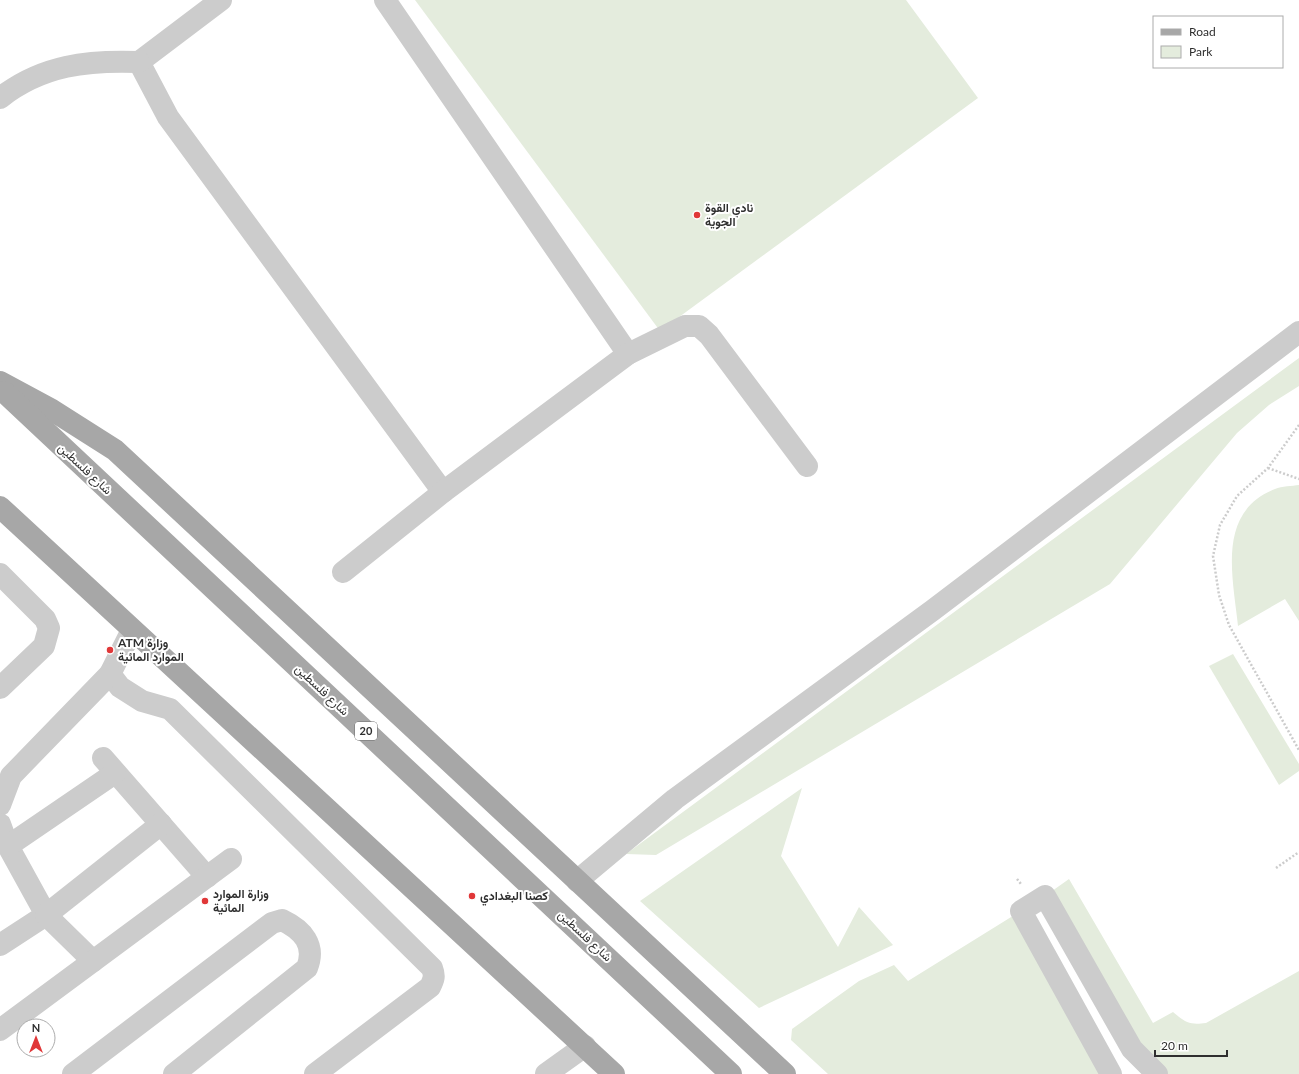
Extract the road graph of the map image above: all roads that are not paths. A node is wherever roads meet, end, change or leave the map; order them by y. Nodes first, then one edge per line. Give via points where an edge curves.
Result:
1 (221, 0) edge
2 (385, 0) edge
3 (139, 62) junction
4 (0, 98) edge
5 (1299, 332) edge
6 (628, 354) junction
7 (0, 382) edge
8 (0, 389) edge
9 (808, 466) dead end
10 (443, 492) junction
11 (0, 508) edge
12 (343, 572) dead end
13 (0, 574) edge
14 (132, 630) junction
15 (110, 674) junction
16 (0, 688) edge
17 (0, 805) edge
18 (0, 824) edge
19 (161, 824) junction
20 (8, 846) junction
21 (231, 859) dead end
22 (206, 877) junction
23 (578, 881) junction
24 (46, 915) junction
25 (0, 945) edge
26 (93, 961) junction
27 (0, 1030) edge
28 (585, 1046) junction
29 (73, 1074) edge
30 (174, 1074) edge
31 (315, 1074) edge
32 (546, 1074) edge
33 (614, 1074) edge
34 (731, 1074) edge
35 (785, 1074) edge
36 (1111, 1074) edge
37 (1157, 1074) edge

1 - 3 street
2 - 6 street
3 - 4 street via 111,61 71,65 27,80
3 - 10 street via 168,117
5 - 23 street via 933,610 675,799
6 - 9 street via 685,326 699,326 709,335
6 - 10 street
7 - 23 main road via 52,410 115,450
8 - 34 main road, شارع فلسطين / 20
10 - 12 street
11 - 14 main road
13 - 16 street via 45,619 50,628 44,646
14 - 15 street
14 - 28 main road
15 - 17 street via 11,776
15 - 31 street via 120,687 142,701 170,709 432,968 434,979 430,987
18 - 20 street
19 - 20 street via 109,765
19 - 22 street
19 - 24 street
20 - 24 street
21 - 22 street
22 - 26 street
23 - 35 main road
24 - 25 street
24 - 26 street
26 - 27 street
28 - 32 street
28 - 33 main road
29 - 30 street via 272,923 282,920 292,925 305,938 311,949 307,968
36 - 37 street via 1021,911 1044,896 1132,1049

